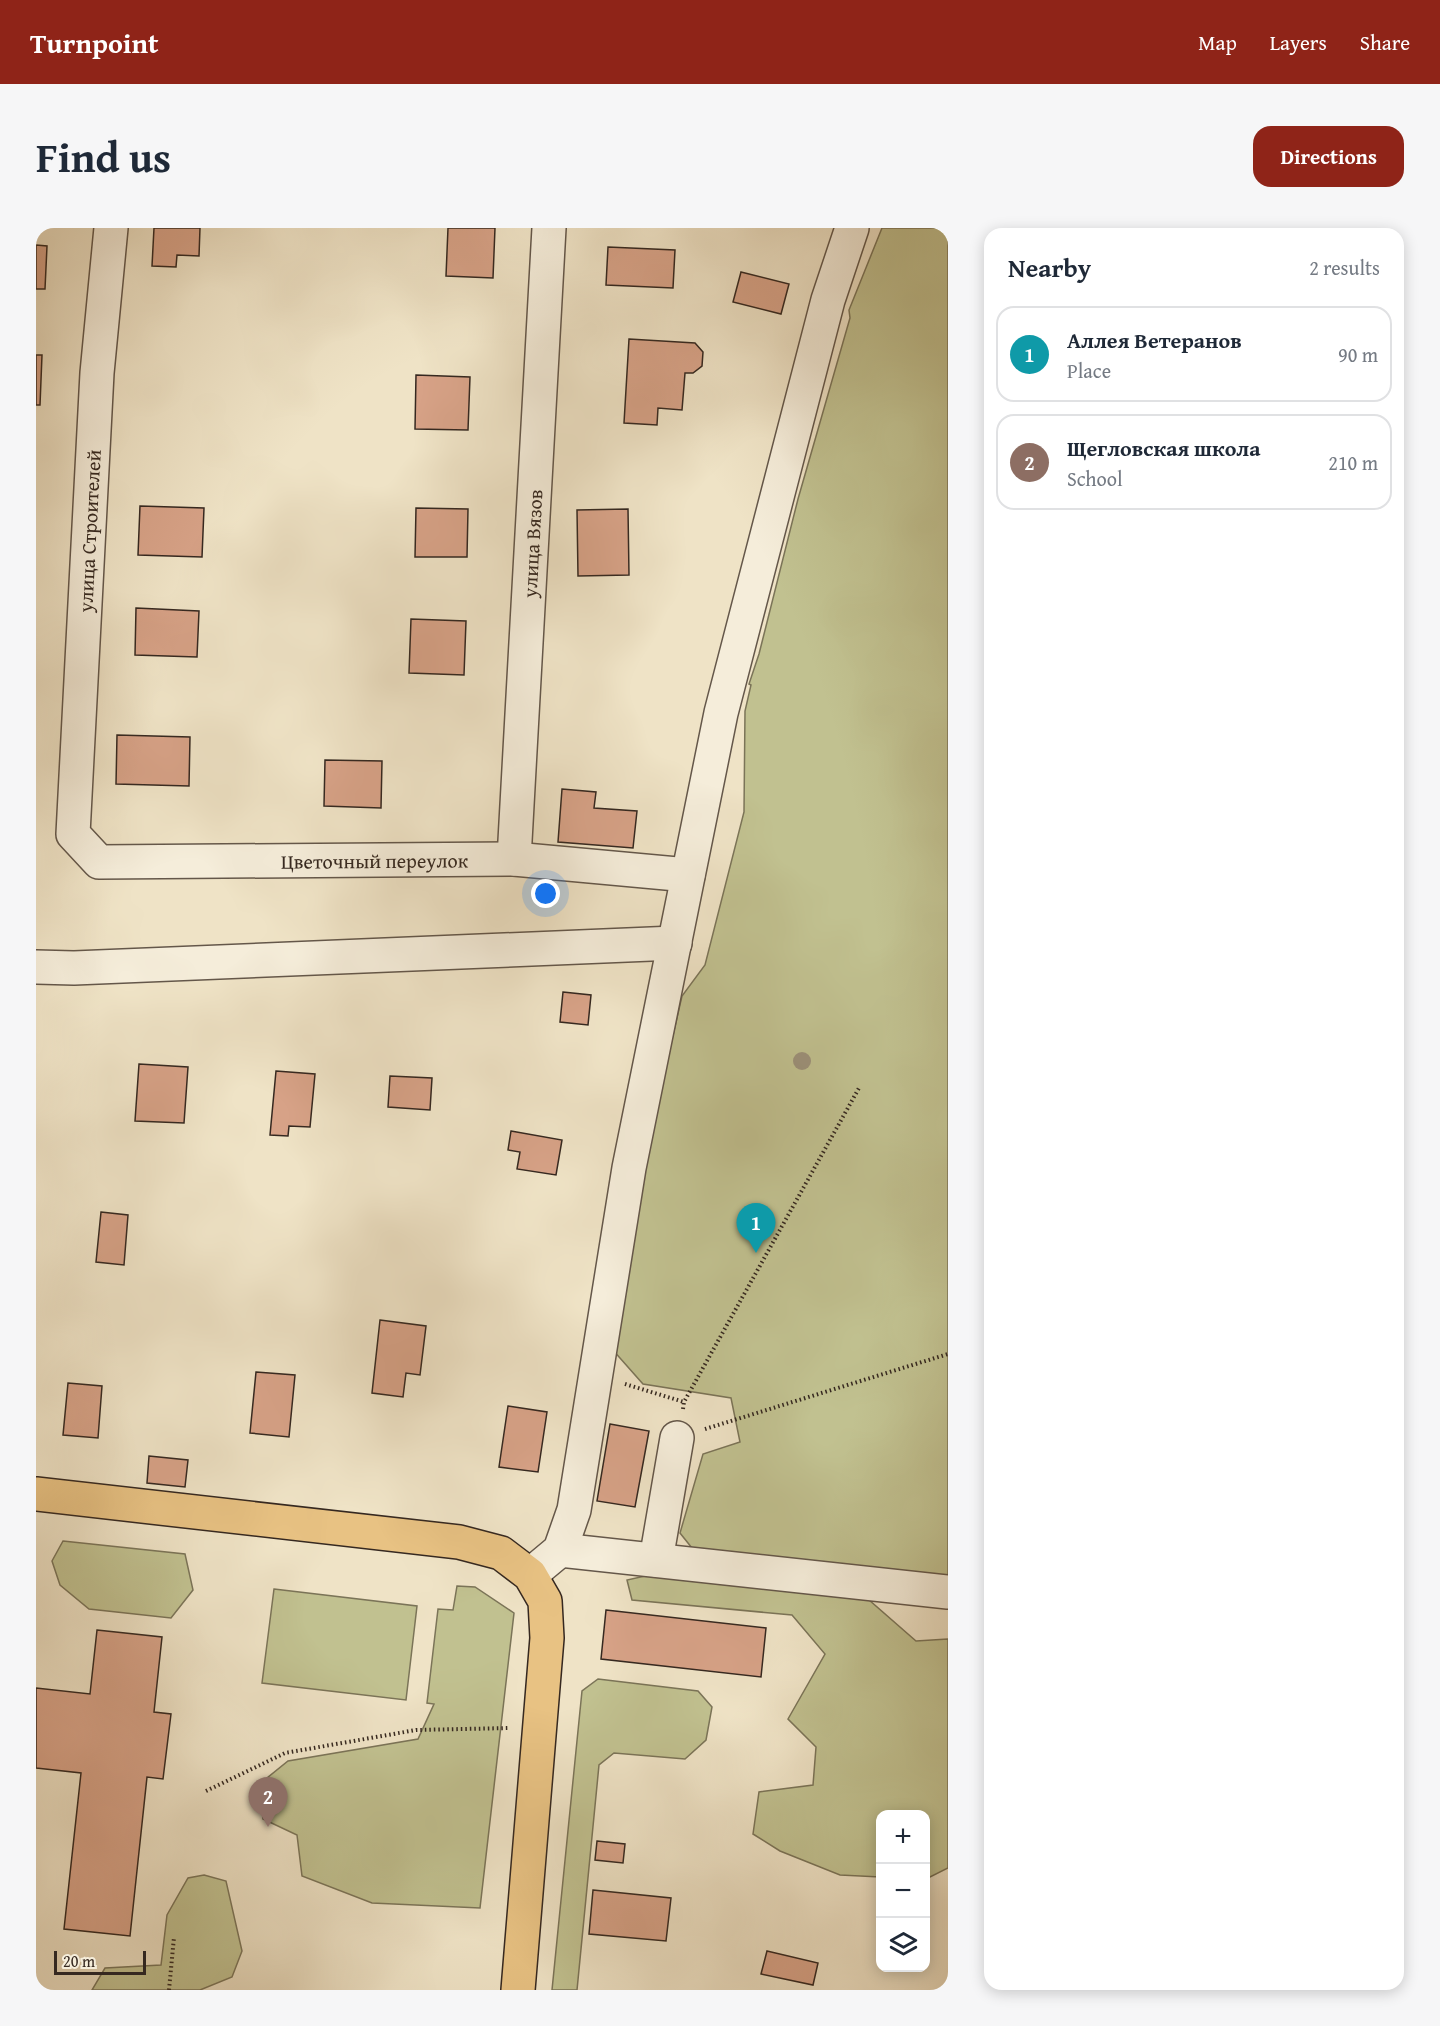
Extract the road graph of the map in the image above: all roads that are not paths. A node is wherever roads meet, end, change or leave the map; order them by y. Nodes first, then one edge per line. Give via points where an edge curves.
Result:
1 (111, 228) edge
2 (549, 228) edge
3 (852, 228) edge
4 (73, 834) joint
5 (514, 859) junction
6 (688, 876) junction
7 (675, 943) junction
8 (36, 967) edge
9 (677, 1438) road end
10 (36, 1494) edge
11 (560, 1550) junction
12 (656, 1560) junction
13 (530, 1575) junction
14 (948, 1592) edge
15 (518, 1990) edge

1 - 4 street, улица Строителей via 97,372
2 - 5 street, улица Вязов
3 - 6 street via 828,300 721,713
4 - 5 street, Цветочный переулок via 99,862
5 - 6 street, Цветочный переулок
6 - 7 street
7 - 8 street
7 - 11 street via 629,1168 574,1510
9 - 12 street
10 - 13 main road via 459,1542 501,1553
11 - 12 street
11 - 13 street
12 - 14 street
13 - 15 main road via 545,1601 548,1638

